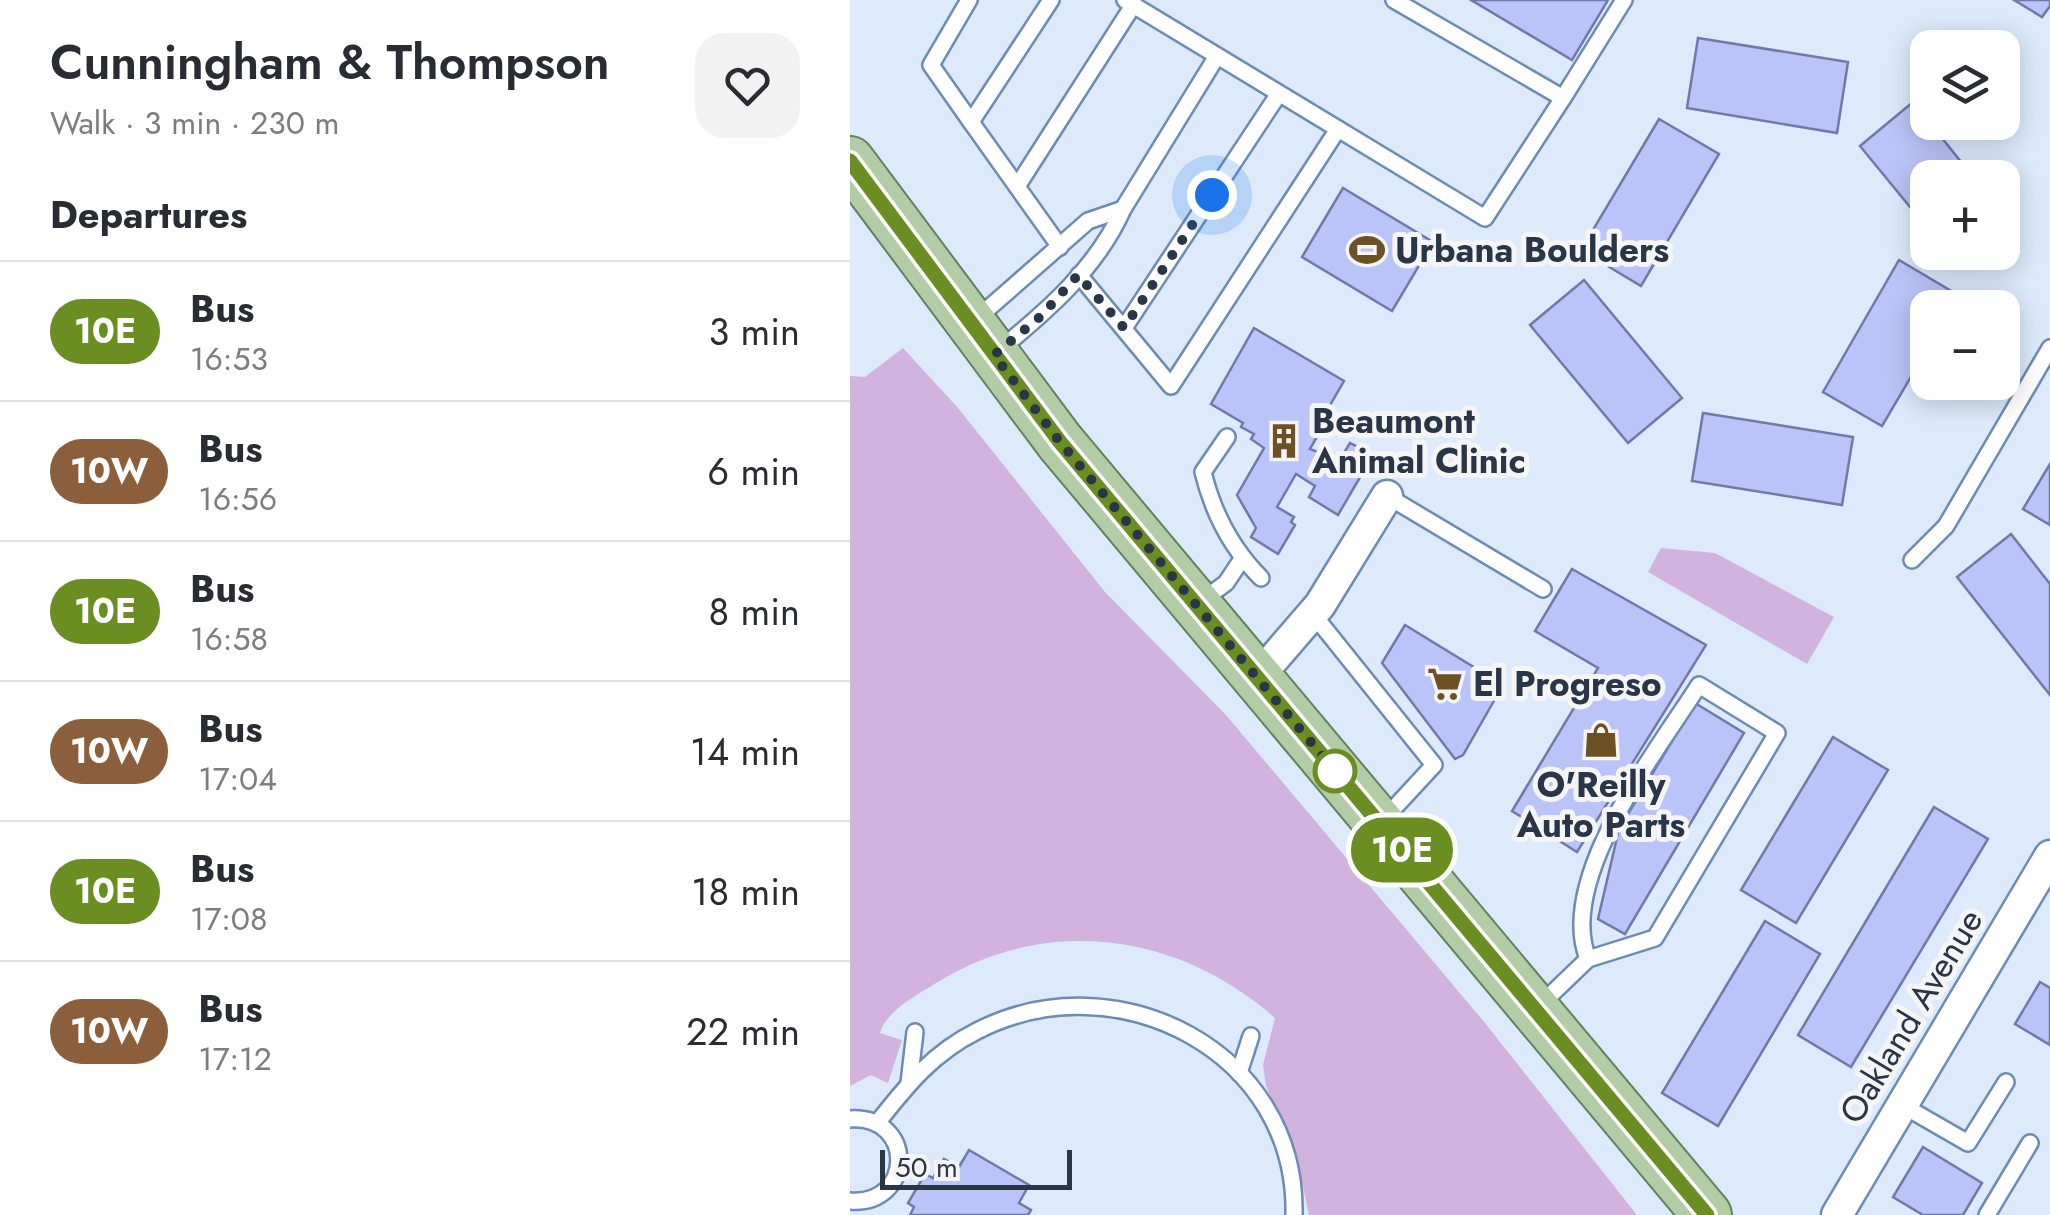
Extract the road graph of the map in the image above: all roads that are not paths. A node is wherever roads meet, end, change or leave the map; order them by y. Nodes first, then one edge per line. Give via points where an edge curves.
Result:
1 (969, 0) edge
2 (1051, 0) edge
3 (1394, 0) edge
4 (1624, 0) edge
5 (1130, 2) edge
6 (1218, 56) junction
7 (1278, 95) junction
8 (1563, 98) junction
9 (972, 122) junction
10 (1338, 129) junction
11 (850, 162) edge
12 (1018, 185) junction
13 (1123, 208) junction
14 (1060, 247) junction
15 (1078, 275) junction
16 (1124, 328) junction
17 (982, 339) junction
18 (2050, 348) edge
19 (1226, 437) dead end
20 (1388, 496) joint
21 (1242, 559) junction
22 (1912, 560) dead end
23 (1261, 578) dead end
24 (1543, 589) dead end
25 (1196, 605) junction
26 (1313, 614) junction
27 (1258, 678) junction
28 (1379, 824) junction
29 (2050, 856) edge
30 (1588, 959) junction
31 (1536, 1010) junction
32 (915, 1032) dead end
33 (1251, 1036) dead end
34 (1239, 1073) junction
35 (909, 1082) junction
36 (2006, 1082) dead end
37 (1902, 1104) junction
38 (850, 1118) edge
39 (878, 1122) junction
40 (2030, 1143) dead end
41 (850, 1202) edge
42 (1703, 1214) edge
43 (1294, 1215) edge
44 (1837, 1215) edge
45 (1987, 1215) edge

1 - 9 lane via 931,65
2 - 9 lane
3 - 8 lane
4 - 8 lane
5 - 6 lane
5 - 12 lane
6 - 7 lane
6 - 13 lane
7 - 10 lane
7 - 16 lane
8 - 10 lane via 1485,218
9 - 12 lane
10 - 16 lane via 1171,386
11 - 17 main road
12 - 14 lane
13 - 14 lane via 1088,222
13 - 15 lane via 1107,245
14 - 17 lane
15 - 16 lane
15 - 17 lane via 1040,317
17 - 25 main road
18 - 22 lane via 1946,526
19 - 21 lane via 1203,472 1211,506
20 - 24 lane
20 - 26 street
21 - 23 lane
21 - 25 lane via 1226,583
25 - 27 main road
26 - 27 street
26 - 28 lane via 1434,765
27 - 28 main road
28 - 31 main road
29 - 37 street, Oakland Avenue
30 - 30 lane via 1655,938 1778,733 1699,685 1594,860 1580,938
30 - 31 lane
31 - 42 main road
32 - 35 lane
33 - 34 lane
34 - 35 lane via 1181,1030 1113,1005 1072,1003 980,1029 927,1061
34 - 43 lane via 1280,1134 1295,1180
35 - 39 lane
36 - 37 lane via 1968,1143
37 - 44 street, Oakland Avenue
38 - 39 lane
39 - 41 lane via 896,1144 898,1172 880,1195
40 - 45 lane

